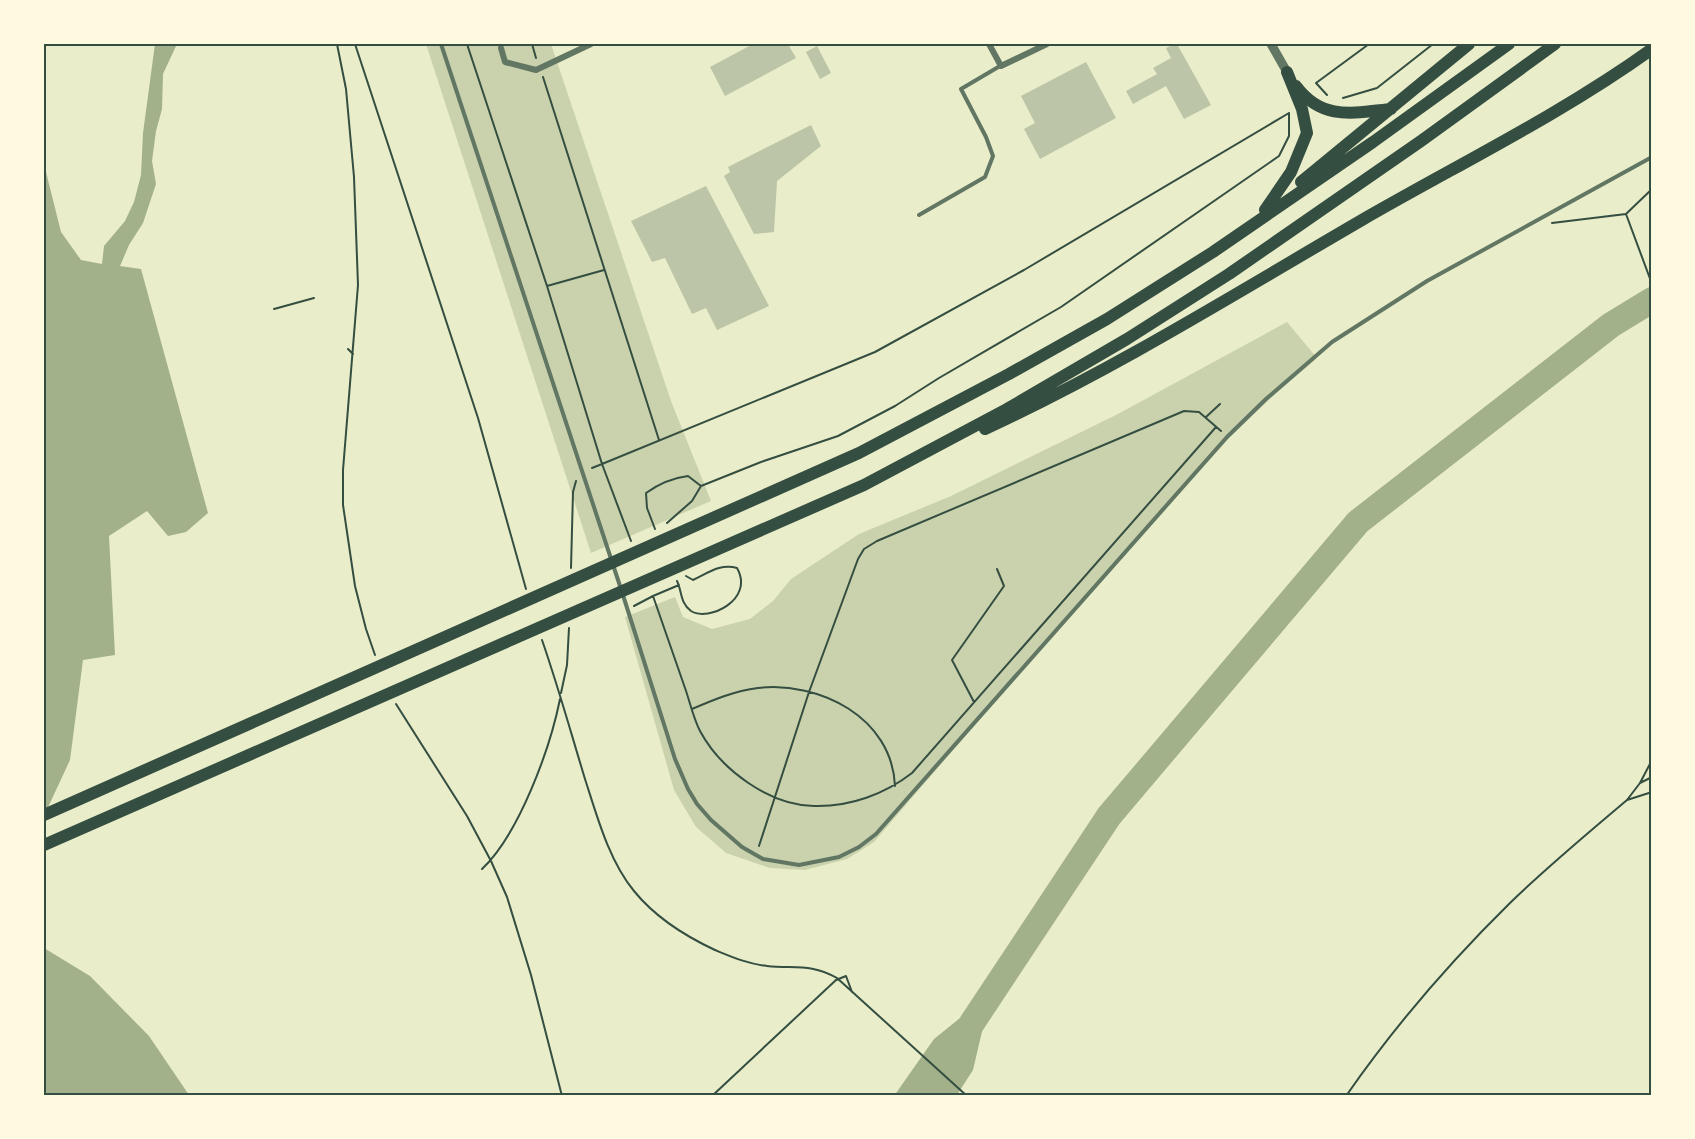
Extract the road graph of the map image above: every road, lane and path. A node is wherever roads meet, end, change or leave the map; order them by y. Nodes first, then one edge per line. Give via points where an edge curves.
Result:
1 (337, 44) edge
2 (355, 44) edge
3 (441, 44) edge
4 (467, 44) edge
5 (532, 44) edge
6 (591, 44) edge
7 (989, 44) edge
8 (1047, 44) edge
9 (1271, 44) edge
10 (1368, 44) edge
11 (1433, 44) edge
12 (1469, 44) edge
13 (1509, 44) edge
14 (1555, 44) edge
15 (501, 48) dead end
16 (1652, 49) edge
17 (1001, 66) junction
18 (540, 69) junction
19 (1287, 72) junction
20 (1328, 97) dead end
21 (1339, 99) dead end
22 (1391, 109) junction
23 (1652, 157) edge
24 (1652, 189) edge
25 (355, 193) junction
26 (349, 195) dead end
27 (1266, 210) junction
28 (1626, 214) junction
29 (919, 215) dead end
30 (1550, 224) dead end
31 (1213, 252) junction
32 (604, 270) junction
33 (1652, 284) edge
34 (546, 286) junction
35 (314, 298) dead end
36 (274, 309) dead end
37 (348, 349) dead end
38 (353, 354) junction
39 (1220, 404) dead end
40 (1206, 417) junction
41 (1216, 427) junction
42 (1227, 437) junction
43 (659, 440) junction
44 (602, 464) junction
45 (582, 473) junction
46 (864, 485) junction
47 (701, 486) junction
48 (666, 524) dead end
49 (663, 537) junction
50 (632, 545) dead end
51 (997, 569) dead end
52 (683, 570) junction
53 (679, 585) dead end
54 (526, 590) dead end
55 (680, 593) dead end
56 (653, 596) junction
57 (627, 609) junction
58 (540, 632) dead end
59 (378, 662) dead end
60 (809, 692) junction
61 (561, 696) junction
62 (394, 698) dead end
63 (975, 702) junction
64 (692, 709) junction
65 (1652, 760) edge
66 (1652, 777) edge
67 (1640, 783) junction
68 (895, 786) junction
69 (1652, 792) edge
70 (775, 796) junction
71 (1626, 800) junction
72 (44, 815) edge
73 (44, 845) edge
74 (756, 855) junction
75 (491, 861) junction
76 (483, 869) dead end
77 (853, 994) junction
78 (562, 1095) edge
79 (712, 1095) edge
80 (967, 1095) edge
81 (1346, 1095) edge

1 - 25 path via 346,89
2 - 54 path via 478,418
3 - 45 lane
4 - 34 path
5 - 18 path
6 - 18 street
7 - 17 street
8 - 17 street
9 - 19 street
10 - 20 path via 1316,83
11 - 21 path via 1377,88
12 - 22 highway
13 - 31 highway
14 - 46 highway via 1229,274 1007,409
15 - 18 street via 505,62
16 - 46 highway via 1569,105 1101,371
17 - 29 lane via 961,88 993,156 985,177
18 - 32 path
19 - 22 highway via 1303,95 1335,113
19 - 27 highway via 1307,133 1291,172
22 - 27 highway
23 - 42 lane via 1427,281 1332,342
24 - 28 path
25 - 26 path
25 - 38 path via 358,285
27 - 31 highway
28 - 30 path
28 - 33 path
31 - 49 highway via 1107,319 859,453
32 - 34 path
32 - 43 path
34 - 44 path
35 - 36 path
37 - 38 path
38 - 59 path via 343,505 355,586
39 - 40 path
40 - 41 path
40 - 60 path via 1184,411 864,549
41 - 42 path
41 - 63 path
42 - 74 lane via 876,834 839,857 799,866
43 - 44 path
43 - 47 path via 875,352 1090,232 1289,113 1288,136 1279,156 1061,307 896,406 838,436
44 - 45 path
44 - 50 path
45 - 57 lane
46 - 52 highway
47 - 48 path via 692,501
47 - 49 path via 682,476 646,493 647,508
49 - 72 highway
51 - 63 path via 1004,586 952,660
52 - 55 path via 693,580 728,565 737,568 742,584 728,606 703,614 692,612
52 - 73 highway
53 - 56 path
56 - 57 path
56 - 64 path
57 - 74 lane via 688,789 711,820
58 - 61 path
60 - 64 path via 758,688
60 - 68 path via 847,707 867,723 886,750
60 - 70 path
61 - 75 path via 537,774
61 - 77 path via 597,814 620,871 634,891 678,931 702,944 747,963 823,970
62 - 75 path
63 - 68 path via 912,773
64 - 70 path via 701,732 723,761 750,783
65 - 67 path
66 - 67 path
67 - 71 path
68 - 70 path via 856,801 825,806
69 - 71 path
70 - 74 path
71 - 81 path via 1511,902 1455,959
75 - 76 path
75 - 78 path via 507,897 531,975
77 - 79 path via 846,976 836,980
77 - 80 path

